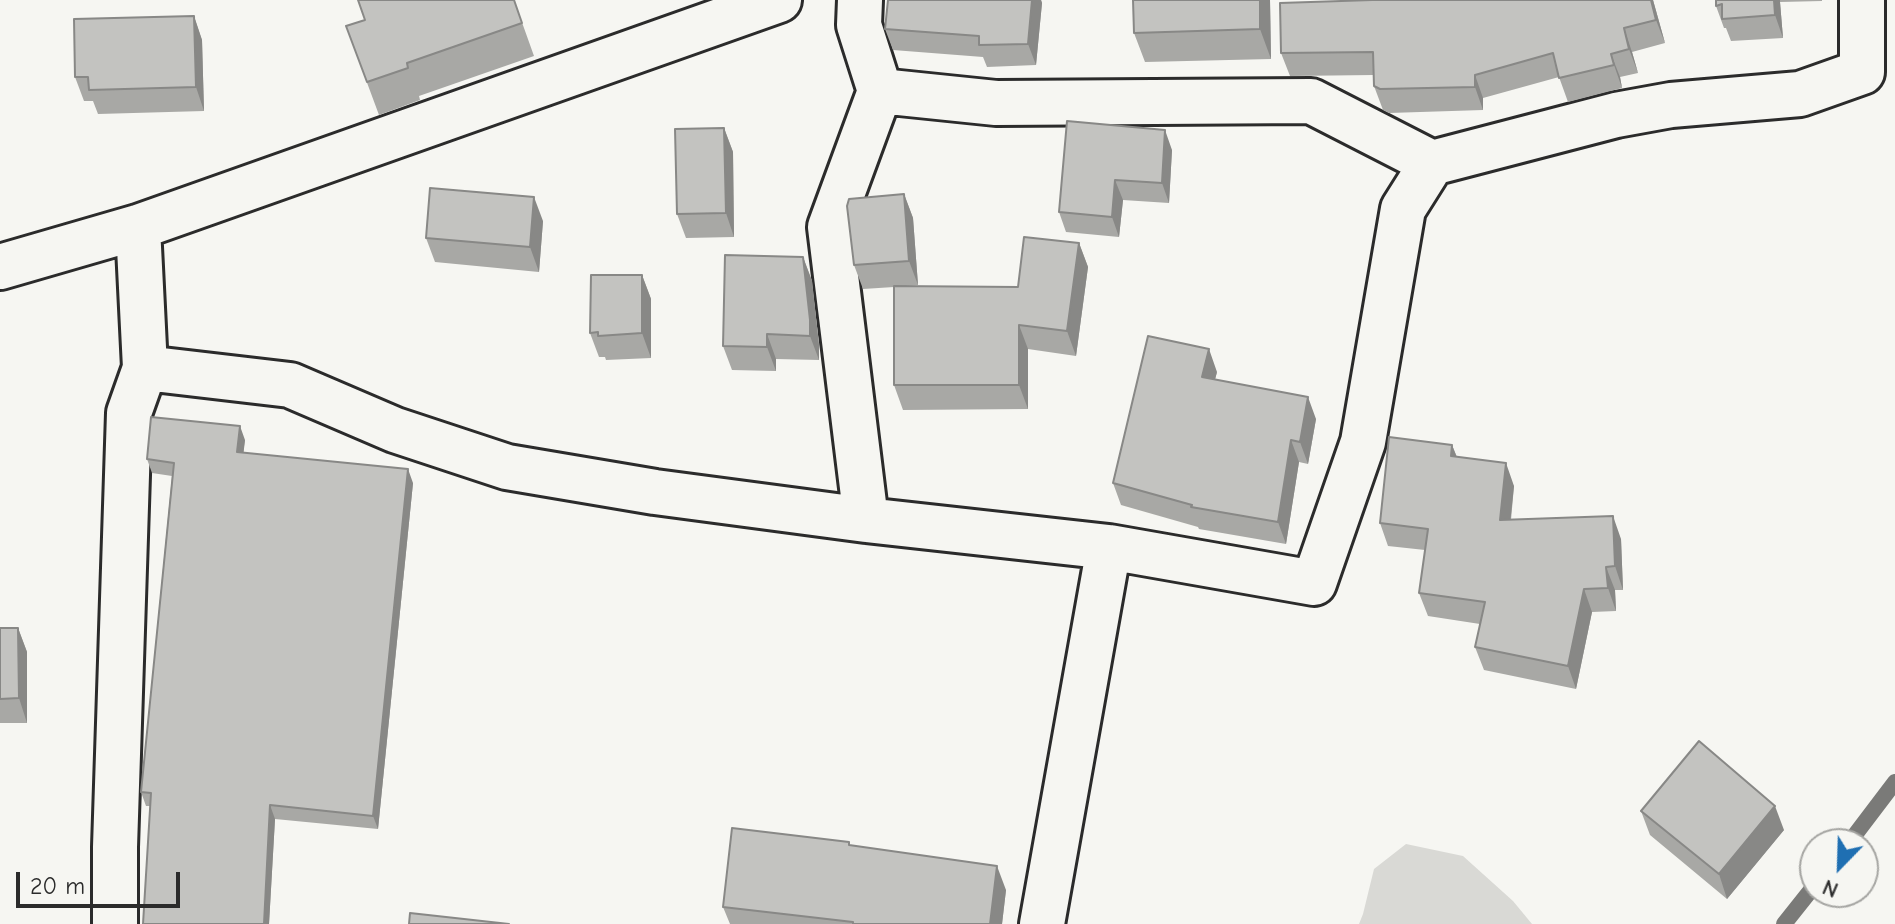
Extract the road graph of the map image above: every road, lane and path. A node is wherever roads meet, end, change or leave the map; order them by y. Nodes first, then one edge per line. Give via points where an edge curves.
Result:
1 (779, 0) edge
2 (860, 0) edge
3 (1862, 0) edge
4 (880, 91) junction
5 (1432, 163) junction
6 (138, 227) junction
7 (0, 267) edge
8 (145, 368) junction
9 (866, 520) junction
10 (1109, 547) junction
11 (115, 924) edge
12 (1042, 924) edge

1 - 6 street
2 - 4 street via 859,25
3 - 5 street via 1862,72 1800,94 1616,115
4 - 5 street via 996,103 1311,101
4 - 9 street via 830,227
5 - 10 street via 1403,209 1363,442 1314,583
6 - 7 street
6 - 8 street
8 - 9 street via 290,385 395,430 507,467
8 - 11 street via 129,413
9 - 10 street
10 - 12 street

